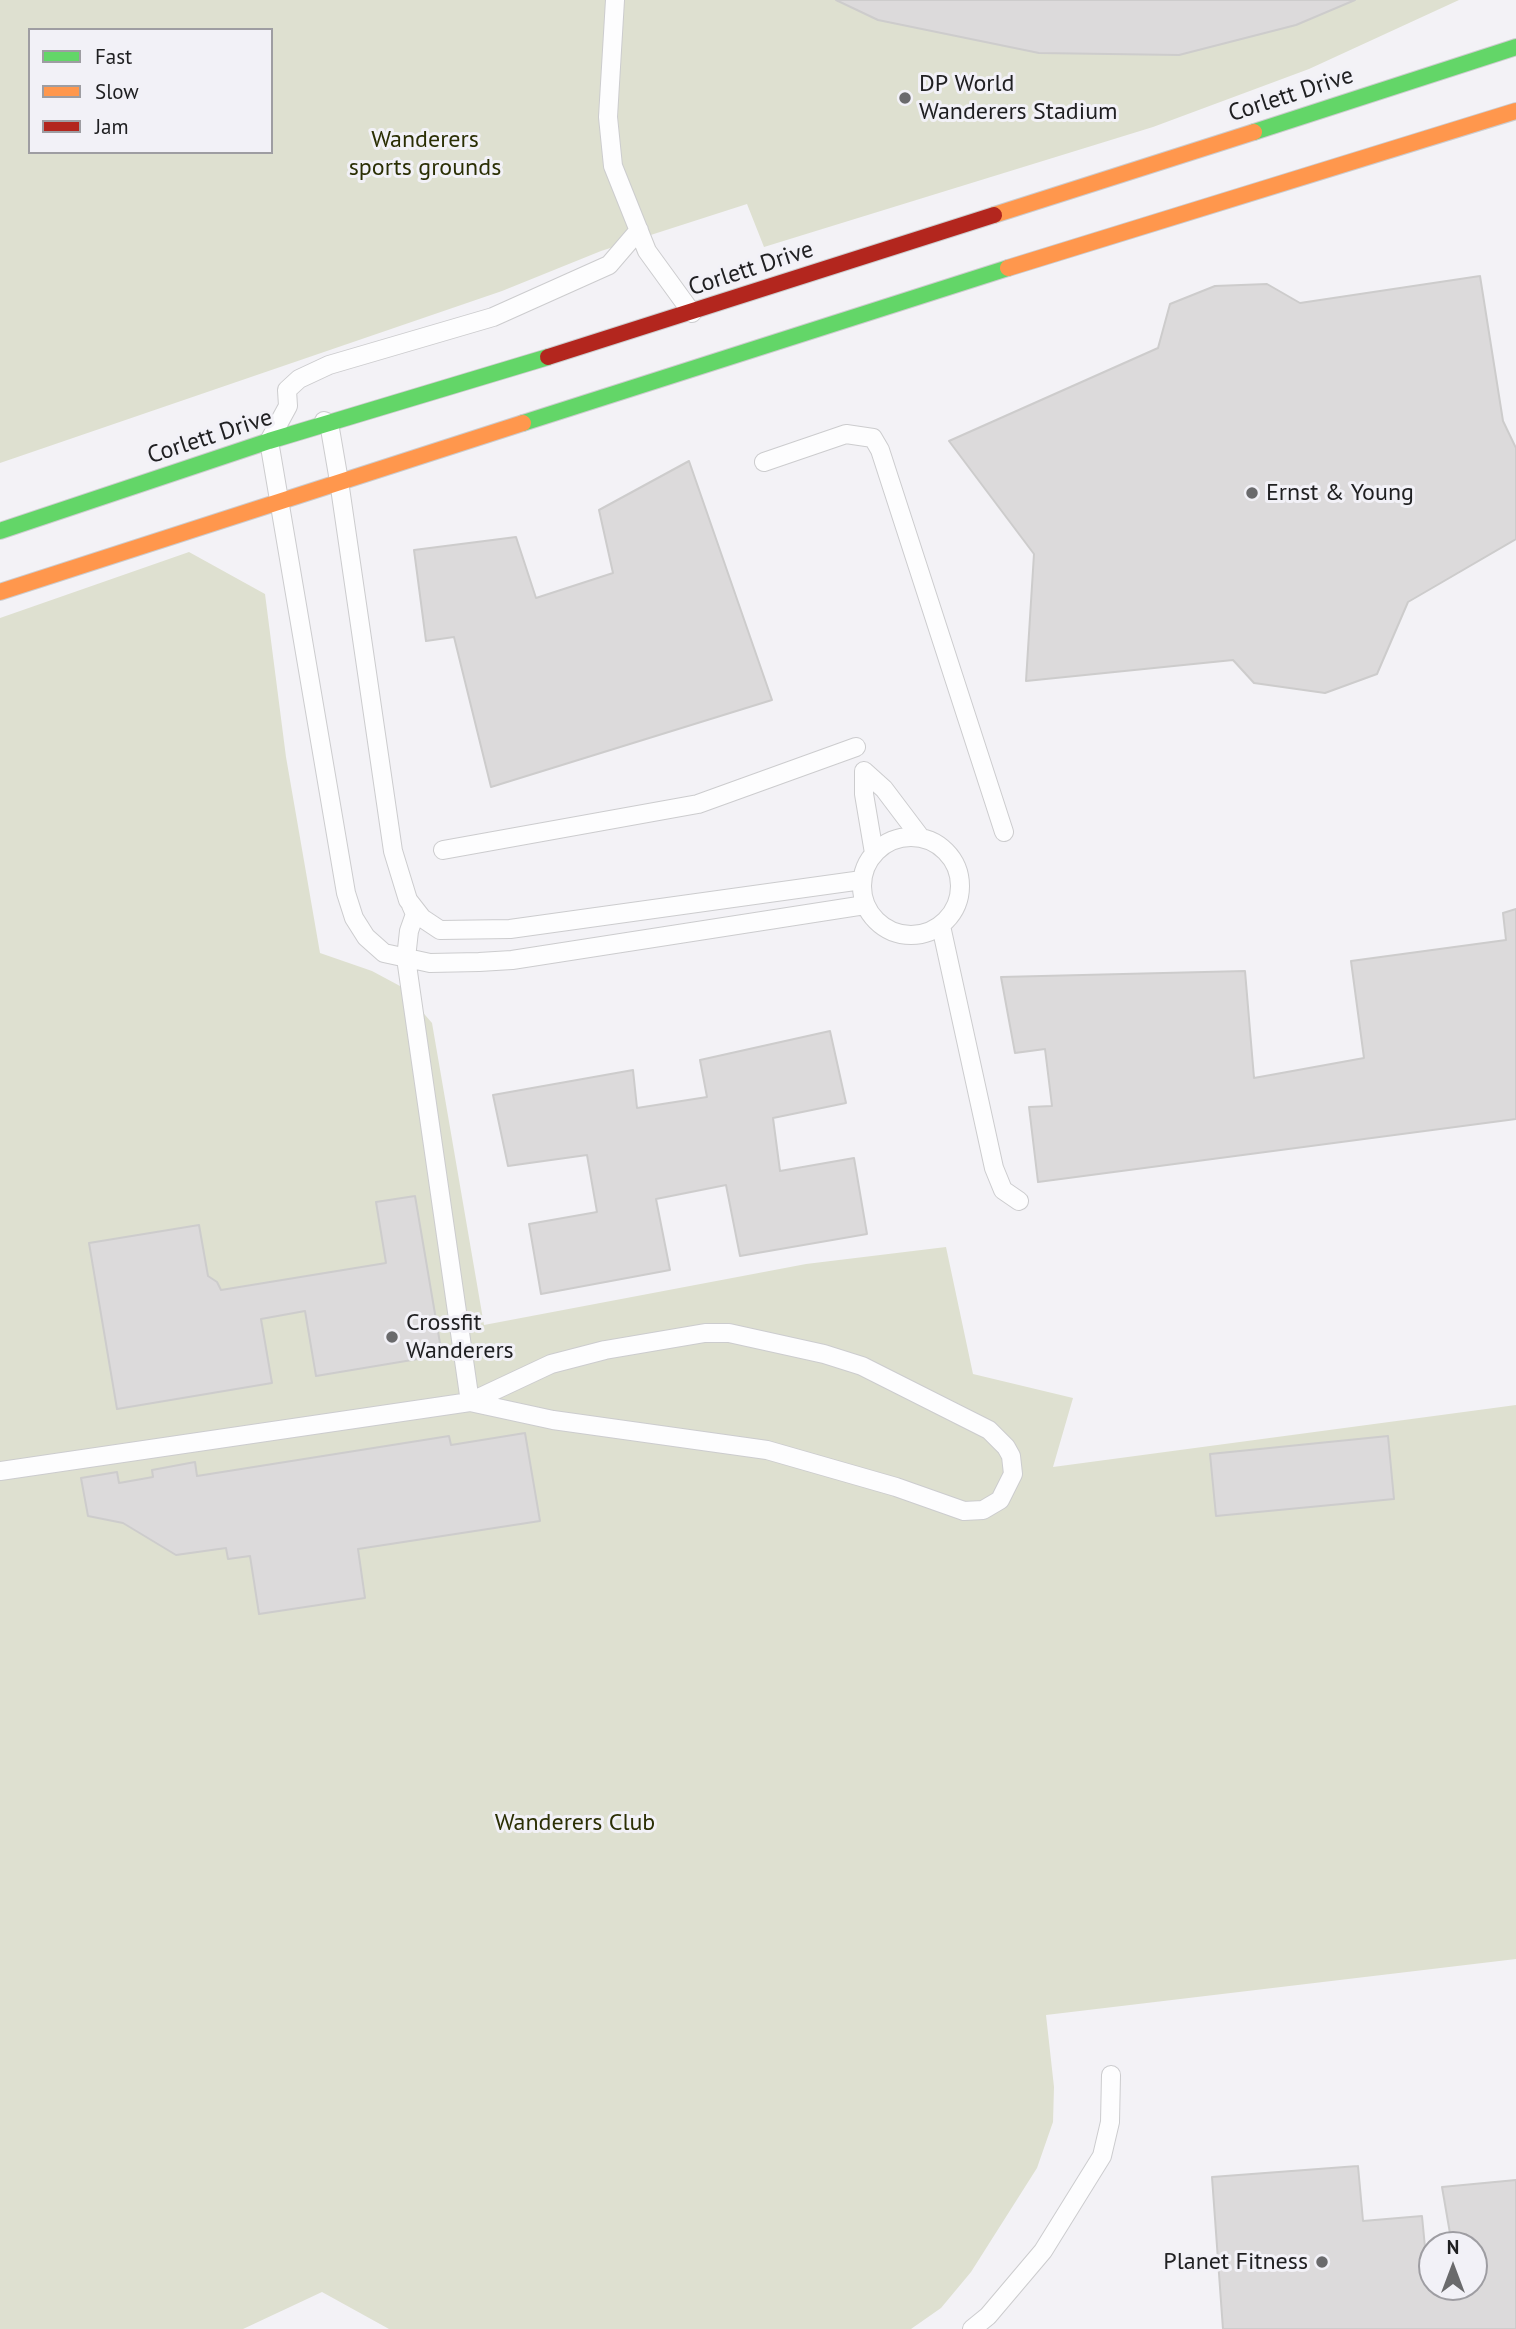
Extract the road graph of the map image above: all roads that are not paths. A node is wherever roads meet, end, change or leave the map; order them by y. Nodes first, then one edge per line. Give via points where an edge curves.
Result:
1 (615, 0) edge
2 (1516, 47) edge
3 (1516, 111) edge
4 (639, 230) junction
5 (692, 313) junction
6 (288, 406) junction
7 (329, 423) junction
8 (269, 441) junction
9 (764, 462) dead end
10 (340, 481) junction
11 (280, 500) junction
12 (0, 531) edge
13 (0, 592) edge
14 (856, 747) dead end
15 (1004, 832) dead end
16 (921, 838) junction
17 (443, 850) dead end
18 (874, 853) junction
19 (862, 880) junction
20 (408, 900) junction
21 (865, 905) junction
22 (941, 926) junction
23 (406, 958) junction
24 (1019, 1201) dead end
25 (470, 1402) junction
26 (0, 1471) edge
27 (1111, 2075) dead end
28 (972, 2329) edge

1 - 4 lane via 609,138 613,166
2 - 5 main road, Corlett Drive
3 - 10 main road
4 - 5 lane via 661,272
4 - 6 lane via 609,265 493,317 329,365 299,379 287,390
5 - 7 main road, Corlett Drive
6 - 7 lane
6 - 8 lane
7 - 8 main road, Corlett Drive
7 - 10 lane
8 - 11 lane
8 - 12 main road, Corlett Drive
9 - 15 lane via 846,435 873,438
10 - 11 main road
10 - 20 lane via 393,851
11 - 13 main road
11 - 23 lane via 346,893 366,937 384,953
14 - 17 lane via 698,804
16 - 18 lane via 901,838
16 - 18 lane via 884,789 864,771
16 - 22 lane via 940,845 959,872 957,906
18 - 19 lane
19 - 20 lane via 481,930 440,930 422,918
19 - 21 lane
20 - 23 lane via 415,914
21 - 22 lane via 871,916 892,932 917,935
21 - 23 lane via 512,960 430,963
22 - 24 lane via 995,1168 1003,1190
23 - 25 lane
25 - 25 lane via 551,1364 605,1350 705,1333 748,1335 862,1366 989,1430 1011,1455 1013,1474 1000,1500 983,1510 964,1511 767,1450 553,1420
25 - 26 lane
27 - 28 lane via 1110,2122 1102,2156 1043,2251

